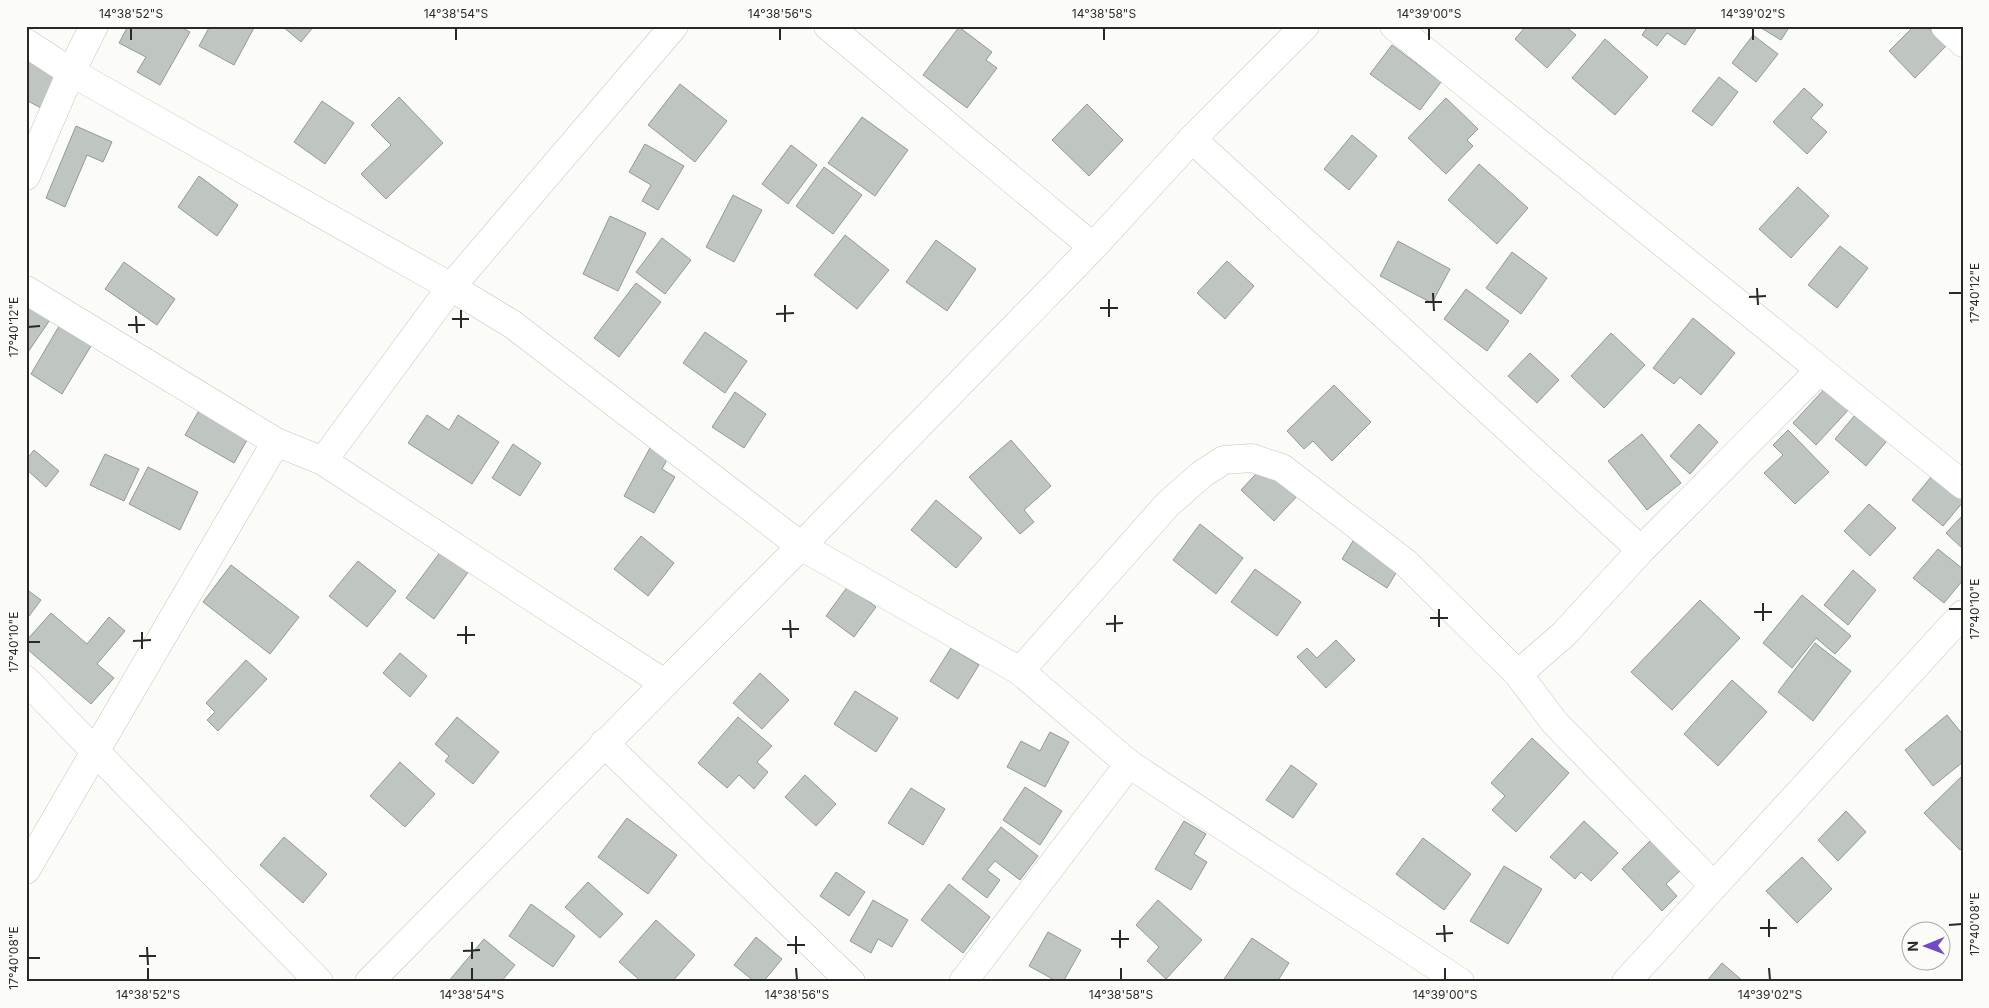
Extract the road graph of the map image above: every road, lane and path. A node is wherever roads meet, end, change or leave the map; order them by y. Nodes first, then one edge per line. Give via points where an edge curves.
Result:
1 (94, 26) edge
2 (674, 26) edge
3 (828, 26) edge
4 (1305, 26) edge
5 (1394, 26) edge
6 (1945, 26) edge
7 (26, 42) edge
8 (1963, 44) edge
9 (71, 72) junction
10 (1192, 139) junction
11 (26, 176) edge
12 (1093, 247) junction
13 (451, 287) junction
14 (26, 290) edge
15 (1820, 370) junction
16 (276, 442) junction
17 (323, 461) junction
18 (1963, 485) edge
19 (801, 546) junction
20 (1642, 550) junction
21 (1963, 614) edge
22 (1020, 671) junction
23 (1518, 674) junction
24 (26, 680) edge
25 (664, 683) junction
26 (604, 744) junction
27 (95, 750) junction
28 (1129, 764) junction
29 (26, 870) edge
30 (1714, 886) junction
31 (319, 982) edge
32 (369, 982) edge
33 (851, 982) edge
34 (963, 982) edge
35 (1460, 982) edge
36 (1626, 982) edge

1 - 9 street
2 - 13 street
3 - 12 street
4 - 10 street
5 - 15 street
6 - 8 street
7 - 9 street
9 - 11 street
9 - 13 street
10 - 12 street
10 - 20 street
12 - 19 street
13 - 17 street
13 - 19 street via 512,324
14 - 16 street
15 - 18 street
15 - 20 street
16 - 17 street
16 - 27 street
17 - 25 street
19 - 22 street
19 - 25 street
20 - 23 street via 1564,634
21 - 30 street
22 - 23 street via 1167,505 1202,474 1224,460 1252,458 1282,468 1406,564
22 - 28 street
23 - 30 street via 1555,724
24 - 27 street
25 - 26 street
26 - 32 street
26 - 33 street
27 - 29 street
27 - 31 street
28 - 34 street
28 - 35 street
30 - 36 street

